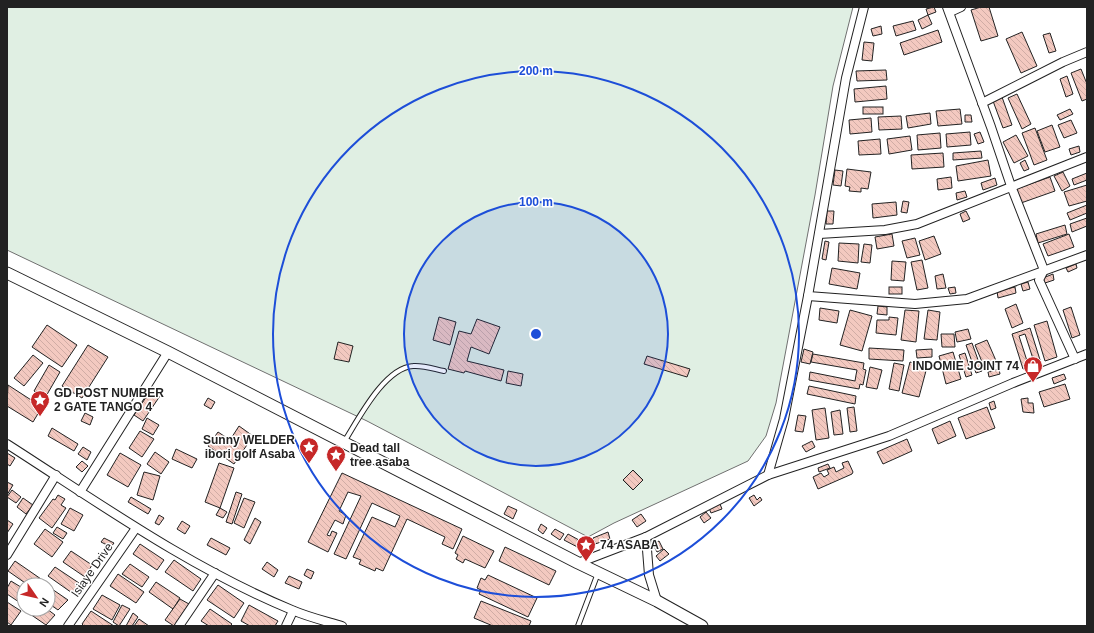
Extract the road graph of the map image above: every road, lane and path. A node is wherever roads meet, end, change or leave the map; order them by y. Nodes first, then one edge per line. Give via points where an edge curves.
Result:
1 (864, 7) edge
2 (961, 7) edge
3 (948, 10) edge
4 (1087, 52) edge
5 (982, 103) junction
6 (1087, 157) edge
7 (1011, 186) junction
8 (819, 234) junction
9 (1087, 255) edge
10 (1044, 270) junction
11 (7, 273) edge
12 (808, 296) junction
13 (168, 352) junction
14 (1087, 354) edge
15 (1075, 359) junction
16 (444, 371) dead end
17 (344, 443) junction
18 (7, 444) edge
19 (56, 475) junction
20 (768, 475) junction
21 (80, 492) junction
22 (136, 528) junction
23 (646, 537) junction
24 (7, 555) edge
25 (578, 563) junction
26 (215, 573) junction
27 (598, 573) junction
28 (657, 601) junction
29 (293, 611) junction
30 (68, 626) edge
31 (179, 626) edge
32 (286, 626) edge
33 (342, 626) edge
34 (578, 626) edge
35 (702, 626) edge

1 - 8 street via 846,78
2 - 3 street
3 - 5 street
4 - 5 street
5 - 7 street
6 - 7 street
7 - 8 street via 917,224 885,230
7 - 10 street
8 - 12 street
9 - 10 street
10 - 12 street via 967,299 944,303 915,304
10 - 15 street via 1039,280
11 - 13 main road
12 - 20 street via 784,419
13 - 17 main road
13 - 21 street
14 - 15 street
15 - 20 street via 889,436
16 - 17 lane via 414,366 401,370 374,395
17 - 25 main road
18 - 19 street
19 - 21 street
19 - 24 street
20 - 23 street
21 - 22 street
22 - 26 street
22 - 30 street, Isiaye Drive
23 - 25 street
23 - 28 street via 649,575
25 - 27 main road
26 - 29 street
26 - 31 street
27 - 28 main road
27 - 34 lane
28 - 35 main road
29 - 32 street
29 - 33 street

